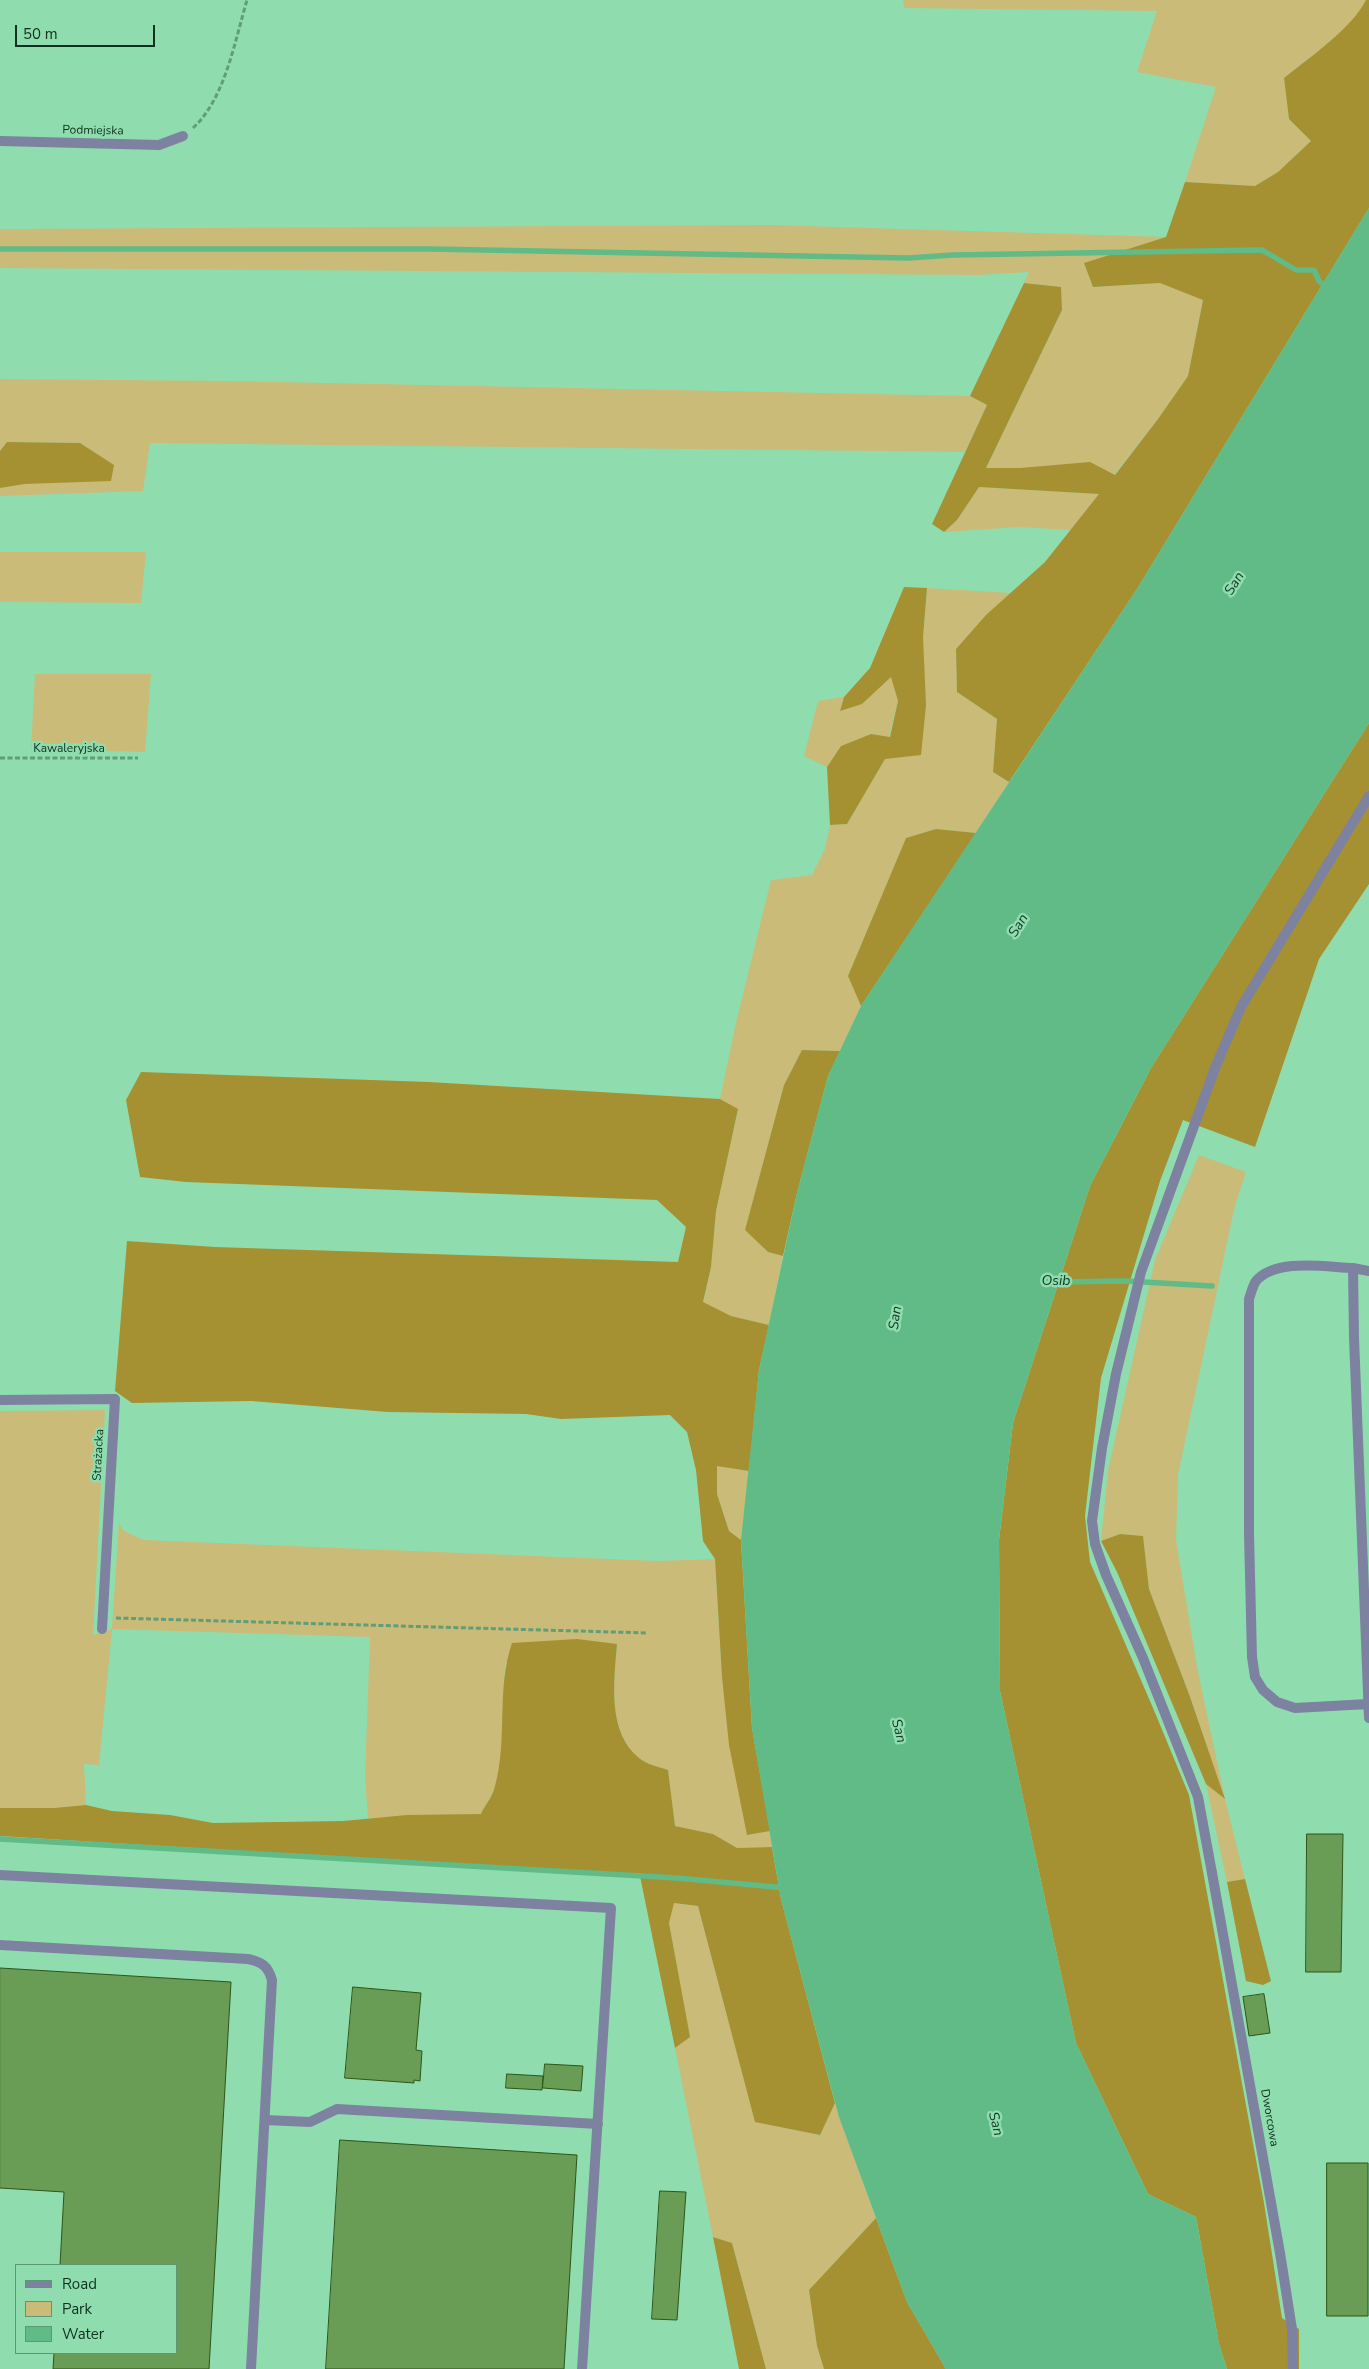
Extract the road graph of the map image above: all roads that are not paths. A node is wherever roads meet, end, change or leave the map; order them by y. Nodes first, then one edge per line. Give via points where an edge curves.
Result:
1 (183, 136) road end
2 (0, 141) edge
3 (1369, 796) edge
4 (1353, 1268) junction
5 (1369, 1271) edge
6 (0, 1400) edge
7 (102, 1629) dead end
8 (1368, 1704) edge
9 (1369, 1718) edge
10 (0, 1874) edge
11 (0, 1946) edge
12 (265, 2120) junction
13 (598, 2124) junction
14 (251, 2369) edge
15 (582, 2369) edge
16 (1293, 2369) edge

1 - 2 street, Podmiejska via 158,145
3 - 16 street, Dworcowa via 1241,1007 1216,1068 1141,1272 1102,1448 1092,1520 1095,1544 1106,1575 1198,1797 1280,2252 1292,2329
4 - 5 street
4 - 8 street
4 - 8 street via 1285,1266 1267,1272 1255,1282 1249,1298 1252,1657 1255,1677 1263,1690 1277,1702 1295,1708
6 - 7 street, Strażacka via 115,1398
8 - 9 street
10 - 13 street via 611,1908
11 - 12 street via 238,1958 260,1962 269,1969 272,1980
12 - 13 street via 310,2122 337,2109
12 - 14 street
13 - 15 street

